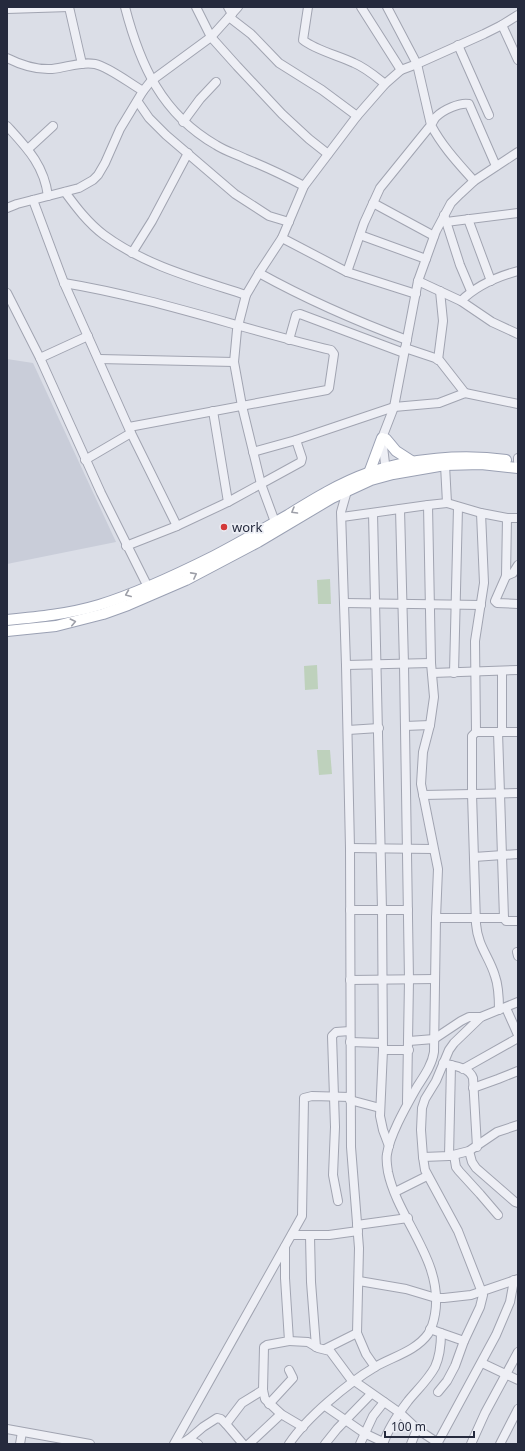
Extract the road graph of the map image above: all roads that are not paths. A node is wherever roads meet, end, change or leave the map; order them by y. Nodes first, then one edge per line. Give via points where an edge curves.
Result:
1 (49, 7) edge
2 (69, 7) edge
3 (125, 7) edge
4 (196, 7) edge
5 (238, 7) edge
6 (308, 7) edge
7 (361, 7) edge
8 (386, 7) edge
9 (7, 9) edge
10 (230, 13) edge
11 (518, 15) edge
12 (502, 25) junction
13 (211, 37) junction
14 (458, 45) junction
15 (7, 58) edge
16 (518, 60) edge
17 (82, 64) junction
18 (417, 64) junction
19 (401, 70) junction
20 (151, 81) junction
21 (216, 82) dead end
22 (385, 84) junction
23 (144, 91) junction
24 (138, 102) junction
25 (489, 115) dead end
26 (357, 116) junction
27 (183, 122) junction
28 (431, 124) junction
29 (7, 126) edge
30 (53, 126) dead end
31 (28, 149) junction
32 (518, 152) edge
33 (188, 153) junction
34 (328, 154) junction
35 (496, 166) junction
36 (474, 181) junction
37 (304, 186) junction
38 (65, 192) junction
39 (48, 196) junction
40 (33, 200) junction
41 (373, 203) junction
42 (7, 208) edge
43 (518, 213) edge
44 (445, 218) junction
45 (468, 219) junction
46 (289, 222) junction
47 (360, 235) junction
48 (434, 236) junction
49 (282, 238) junction
50 (132, 252) junction
51 (426, 259) junction
52 (518, 271) edge
53 (347, 272) junction
54 (258, 273) junction
55 (491, 280) junction
56 (418, 281) junction
57 (64, 283) junction
58 (440, 291) junction
59 (471, 291) junction
60 (7, 293) edge
61 (416, 294) junction
62 (246, 295) junction
63 (461, 302) junction
64 (239, 325) junction
65 (518, 334) edge
66 (88, 336) junction
67 (289, 340) junction
68 (407, 340) junction
69 (405, 351) junction
70 (40, 358) junction
71 (99, 359) junction
72 (438, 360) junction
73 (234, 362) junction
74 (465, 393) junction
75 (518, 404) edge
76 (242, 406) junction
77 (394, 406) junction
78 (213, 411) junction
79 (130, 430) junction
80 (384, 437) junction
81 (296, 440) junction
82 (253, 452) junction
83 (518, 458) edge
84 (85, 460) junction
85 (518, 461) edge
86 (413, 462) junction
87 (446, 465) junction
88 (518, 468) edge
89 (389, 471) junction
90 (369, 473) junction
91 (261, 484) junction
92 (347, 490) junction
93 (332, 498) junction
94 (228, 502) junction
95 (447, 503) junction
96 (428, 505) junction
97 (458, 507) junction
98 (400, 509) junction
99 (373, 513) junction
100 (481, 513) junction
101 (341, 514) junction
102 (507, 518) junction
103 (518, 518) edge
104 (275, 522) junction
105 (177, 526) junction
106 (126, 546) junction
107 (518, 565) edge
108 (506, 576) junction
109 (149, 591) junction
110 (344, 603) junction
111 (376, 603) junction
112 (402, 604) junction
113 (429, 604) junction
114 (456, 604) junction
115 (518, 604) edge
116 (482, 605) junction
117 (54, 615) junction
118 (7, 620) edge
119 (56, 626) junction
120 (7, 631) edge
121 (431, 663) junction
122 (346, 665) junction
123 (377, 665) junction
124 (404, 665) junction
125 (518, 670) edge
126 (502, 671) junction
127 (475, 672) junction
128 (432, 673) junction
129 (454, 673) junction
130 (430, 725) junction
131 (405, 726) junction
132 (379, 728) junction
133 (348, 730) junction
134 (476, 732) junction
135 (500, 732) junction
136 (518, 732) edge
137 (421, 784) junction
138 (406, 785) junction
139 (518, 793) edge
140 (472, 794) junction
141 (501, 794) junction
142 (423, 795) junction
143 (350, 848) junction
144 (381, 848) junction
145 (407, 848) junction
146 (433, 849) junction
147 (518, 854) edge
148 (503, 855) junction
149 (474, 857) junction
150 (350, 910) junction
151 (382, 910) junction
152 (408, 910) junction
153 (436, 918) junction
154 (475, 918) junction
155 (504, 918) junction
156 (518, 921) edge
157 (435, 979) junction
158 (350, 980) junction
159 (382, 980) junction
160 (409, 980) junction
161 (518, 1002) edge
162 (502, 1009) junction
163 (481, 1017) junction
164 (350, 1031) junction
165 (518, 1035) edge
166 (518, 1038) edge
167 (434, 1039) junction
168 (409, 1041) junction
169 (350, 1042) junction
170 (382, 1046) junction
171 (409, 1050) junction
172 (447, 1064) junction
173 (463, 1069) junction
174 (518, 1071) edge
175 (473, 1088) junction
176 (334, 1096) junction
177 (350, 1098) junction
178 (407, 1105) junction
179 (380, 1108) junction
180 (518, 1126) edge
181 (389, 1146) junction
182 (473, 1149) junction
183 (452, 1155) junction
184 (423, 1158) junction
185 (427, 1176) junction
186 (395, 1192) junction
187 (338, 1201) dead end
188 (518, 1203) edge
189 (498, 1215) dead end
190 (408, 1218) junction
191 (357, 1228) junction
192 (292, 1235) junction
193 (310, 1236) junction
194 (285, 1246) junction
195 (516, 1280) edge
196 (359, 1281) junction
197 (482, 1291) junction
198 (436, 1298) junction
199 (430, 1330) junction
200 (357, 1333) junction
201 (441, 1334) junction
202 (289, 1341) junction
203 (464, 1341) junction
204 (316, 1347) junction
205 (325, 1349) junction
206 (518, 1352) edge
207 (482, 1363) junction
208 (375, 1367) junction
209 (289, 1370) dead end
210 (505, 1374) junction
211 (518, 1380) edge
212 (355, 1381) junction
213 (263, 1390) junction
214 (438, 1392) dead end
215 (371, 1394) junction
216 (384, 1402) junction
217 (269, 1404) junction
218 (325, 1406) junction
219 (518, 1409) edge
220 (400, 1413) junction
221 (281, 1414) junction
222 (345, 1421) junction
223 (226, 1424) junction
224 (303, 1427) junction
225 (7, 1429) edge
226 (417, 1429) junction
227 (22, 1432) junction
228 (364, 1433) junction
229 (189, 1439) junction
230 (58, 1441) edge
231 (383, 1443) edge
232 (437, 1443) edge
233 (20, 1444) edge
234 (90, 1444) edge
235 (174, 1444) edge
236 (181, 1444) edge
237 (198, 1444) edge
238 (243, 1444) edge
239 (249, 1444) edge
240 (289, 1444) edge
241 (326, 1444) edge
242 (360, 1444) edge
243 (411, 1444) edge
244 (471, 1444) edge
245 (500, 1444) edge

1 - 2 street
1 - 9 street
2 - 17 street
3 - 20 street
4 - 13 street
5 - 10 street
6 - 22 street via 303,40 356,63
7 - 19 street
8 - 18 street
10 - 13 street
10 - 26 street via 279,63
11 - 12 street
12 - 14 street
12 - 16 street
13 - 20 street
13 - 34 street via 282,114
14 - 18 street
14 - 25 street
15 - 17 street via 36,68 51,69
17 - 23 street via 102,66
18 - 19 street
18 - 28 street
19 - 22 street
20 - 23 street
20 - 27 street
21 - 27 street
22 - 26 street
23 - 24 street
24 - 33 street via 149,118
24 - 38 street via 120,129 98,175 84,186
26 - 34 street
27 - 37 street via 216,145
28 - 35 street via 436,116 469,104
28 - 36 street via 442,144
28 - 41 street via 386,179
29 - 31 street
30 - 31 street
31 - 39 street via 41,170
32 - 35 street
33 - 46 street via 244,201 269,216
33 - 50 street via 152,221
34 - 37 street
35 - 36 street
36 - 44 street via 451,203
37 - 46 street
38 - 39 street
38 - 50 street via 103,234
39 - 40 street
40 - 42 street
40 - 57 street
41 - 47 street
41 - 48 street
43 - 45 street
44 - 45 street
44 - 48 street
44 - 59 street
45 - 55 street
46 - 49 street
47 - 51 street
47 - 53 street
48 - 51 street
49 - 53 street
49 - 54 street
50 - 62 street via 182,274
51 - 56 street
52 - 55 street
53 - 61 street
54 - 62 street
54 - 68 street via 307,298
55 - 59 street
56 - 58 street
56 - 61 street
57 - 64 street via 112,292
57 - 66 street
58 - 63 street
58 - 72 street via 443,321
59 - 63 street
60 - 70 street
61 - 68 street
62 - 64 street
63 - 65 street via 492,322
64 - 67 street
64 - 73 street
66 - 70 street
66 - 71 street
67 - 69 street via 296,314 300,314
67 - 76 street via 334,352 329,388
68 - 69 street
69 - 72 street
69 - 77 street
70 - 84 street
71 - 73 street
71 - 79 street
72 - 74 street via 444,364
73 - 76 street
74 - 75 street
74 - 77 street via 439,403
76 - 78 street
76 - 82 street
77 - 80 street
77 - 81 street
78 - 79 street
78 - 94 street
79 - 84 street
79 - 105 street
80 - 86 main road via 396,451
80 - 89 street
80 - 90 main road
81 - 82 street
81 - 91 street via 301,462
82 - 91 street
83 - 85 street
84 - 106 street
85 - 86 main road via 486,457
86 - 89 main road
87 - 88 main road via 481,464
87 - 89 main road
87 - 95 street
89 - 90 main road
89 - 92 main road
90 -> 104 main road via 338,486
91 - 94 street
91 - 104 street
92 - 93 main road
92 - 101 street
93 - 101 street
109 -> 93 main road via 186,580 258,542
94 - 105 street
95 - 96 street
95 - 97 street
96 - 98 street
96 - 113 street
97 - 100 street
97 - 114 street
98 - 99 street
98 - 112 street
99 - 101 street
99 - 111 street
100 - 102 street
100 - 116 street via 484,583
101 - 110 street
102 - 103 street
102 - 108 street
104 - 109 main road
105 - 106 street
106 - 109 street
107 - 108 street via 513,573
108 - 115 street via 495,599 496,602
109 -> 117 main road
119 -> 109 main road via 103,614
110 - 111 street
110 - 122 street
111 - 112 street
111 - 123 street
112 - 113 street
112 - 124 street
113 - 114 street
113 - 121 street
114 - 116 street
114 - 129 street
116 - 127 street via 475,641
117 - 118 main road
117 - 119 main road
119 - 120 main road
121 - 124 street
121 - 128 street
122 - 123 street
122 - 133 street
123 - 124 street
123 - 132 street
124 - 131 street
125 - 126 street
126 - 127 street
126 - 135 street
127 - 129 street
127 - 134 street
128 - 129 street
128 - 130 street via 434,697
130 - 131 street
130 - 137 street via 423,752
131 - 138 street
132 - 133 street
132 - 144 street
133 - 143 street
134 - 135 street
134 - 140 street via 472,736
135 - 136 street
135 - 141 street
137 - 138 street
137 - 142 street
138 - 145 street
139 - 141 street
140 - 141 street
140 - 142 street
140 - 149 street
141 - 148 street
142 - 146 street
143 - 144 street
143 - 150 street
144 - 145 street
144 - 151 street
145 - 146 street
145 - 152 street
146 - 153 street via 438,869
147 - 148 street
148 - 149 street
148 - 155 street
149 - 154 street
150 - 151 street
150 - 158 street
151 - 152 street
151 - 159 street
152 - 160 street
153 - 154 street
153 - 157 street
154 - 155 street
154 - 162 street via 477,938 498,983
155 - 156 street via 506,921
157 - 160 street
157 - 167 street
158 - 159 street
158 - 164 street
159 - 160 street
159 - 170 street
160 - 168 street
161 - 162 street
162 - 163 street
162 - 165 street
163 - 167 street via 469,1017
163 - 172 street via 454,1043 449,1050
164 - 169 street
164 - 176 street via 336,1032 332,1036
166 - 173 street
167 - 168 street
167 - 178 street via 432,1063
168 - 171 street
169 - 170 street
169 - 177 street
170 - 171 street
170 - 179 street
171 - 178 street
172 - 173 street
172 - 183 street
172 - 184 street via 422,1108
173 - 175 street via 471,1074
174 - 175 street
175 - 182 street
176 - 177 street
176 - 187 street via 333,1175
176 - 192 street via 304,1098 302,1215
177 - 179 street
177 - 191 street
178 - 181 street
179 - 181 street via 381,1124
180 - 182 street via 497,1132
181 - 186 street via 387,1166
182 - 183 street
182 - 188 street via 472,1162 479,1172
183 - 184 street
183 - 189 street via 459,1171
184 - 185 street
185 - 186 street
185 - 197 street via 458,1231
186 - 190 street
190 - 191 street
190 - 198 street via 428,1261
191 - 193 street via 335,1235
191 - 196 street
192 - 193 street
192 - 194 street
193 - 204 street
194 - 202 street
194 - 235 street
195 - 197 street
195 - 207 street via 508,1309
196 - 198 street via 406,1289
196 - 200 street
197 - 198 street via 460,1297
197 - 203 street via 483,1299
198 - 199 street
199 - 201 street
199 - 208 street via 416,1346
200 - 205 street
200 - 208 street
201 - 203 street
201 - 220 street via 440,1350 434,1367
202 - 204 street via 308,1342
202 - 213 street via 264,1347
203 - 214 street via 452,1372
204 - 205 street
205 - 212 street via 331,1352 347,1375
206 - 210 street
207 - 210 street
207 - 232 street
208 - 212 street
209 - 217 street via 293,1378
210 - 211 street
210 - 244 street
212 - 215 street
212 - 218 street
213 - 217 street
213 - 223 street via 242,1403
215 - 216 street
215 - 222 street
216 - 220 street
216 - 228 street
217 - 221 street
218 - 222 street
218 - 224 street
219 - 245 street
220 - 226 street
220 - 231 street
221 - 224 street
221 - 239 street
222 - 228 street
222 - 241 street
223 - 229 street via 217,1418
223 - 238 street
224 - 240 street
225 - 227 street
226 - 232 street
226 - 243 street
227 - 230 street
227 - 233 street
228 - 231 street
228 - 242 street
229 - 236 street
229 - 237 street
230 - 234 street

